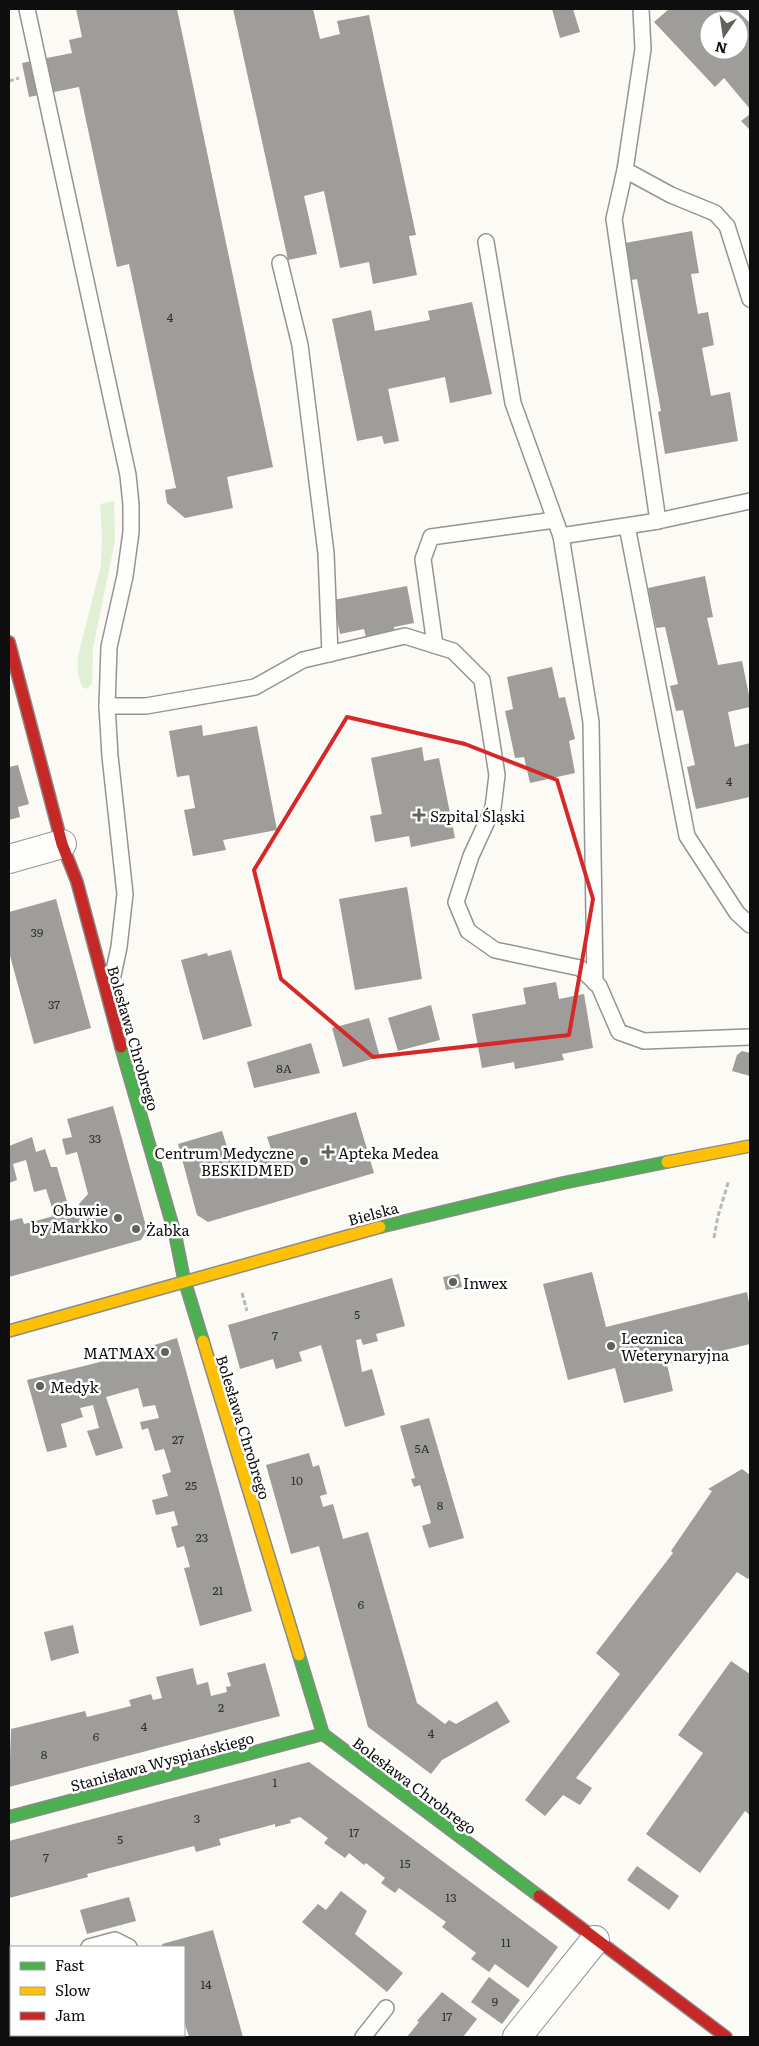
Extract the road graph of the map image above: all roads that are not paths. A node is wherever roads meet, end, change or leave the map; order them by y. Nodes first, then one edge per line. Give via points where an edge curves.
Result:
1 (26, 9) edge
2 (641, 9) edge
3 (625, 170) junction
4 (486, 242) dead end
5 (280, 263) dead end
6 (750, 299) edge
7 (750, 501) edge
8 (555, 520) junction
9 (658, 521) junction
10 (627, 526) junction
11 (561, 536) junction
12 (9, 642) edge
13 (435, 645) junction
14 (330, 654) junction
15 (107, 706) junction
16 (62, 844) junction
17 (9, 859) edge
18 (750, 925) edge
19 (595, 983) junction
20 (108, 1002) junction
21 (750, 1038) edge
22 (750, 1146) edge
23 (184, 1279) junction
24 (9, 1331) edge
25 (323, 1734) junction
26 (9, 1817) edge
27 (595, 1940) junction
28 (93, 1946) edge
29 (127, 1946) edge
30 (386, 2008) dead end
31 (363, 2037) edge
32 (517, 2037) edge
33 (726, 2037) edge

1 - 15 lane via 132,505 129,554 110,647
2 - 3 lane via 643,49
3 - 6 lane via 715,213 728,226
3 - 9 lane via 614,219
4 - 8 lane via 513,403
5 - 14 lane via 300,345 326,553
7 - 9 lane
8 - 11 lane
8 - 13 lane via 431,537 423,558
9 - 10 lane
10 - 11 lane
10 - 18 lane via 687,836 737,913
11 - 19 lane via 591,722
12 - 16 street, Bolesława Chrobrego
13 - 14 lane via 405,636
13 - 19 lane via 453,651 482,680 497,776 493,808 471,856 456,902 468,931 495,950 580,968
14 - 15 lane via 303,660 255,687 146,706
15 - 20 lane via 125,894
16 - 17 street
16 - 20 street, Bolesława Chrobrego via 78,882
19 - 21 lane via 620,1032 644,1041
20 - 23 street, Bolesława Chrobrego via 175,1234
22 - 23 street, Bielska via 457,1206
23 - 24 street, Bielska
23 - 25 street, Bolesława Chrobrego
25 - 26 street, Stanisława Wyspiańskiego
25 - 27 street, Bolesława Chrobrego
27 - 32 street
27 - 33 street, Bolesława Chrobrego
28 - 29 lane via 115,1940
30 - 31 lane

